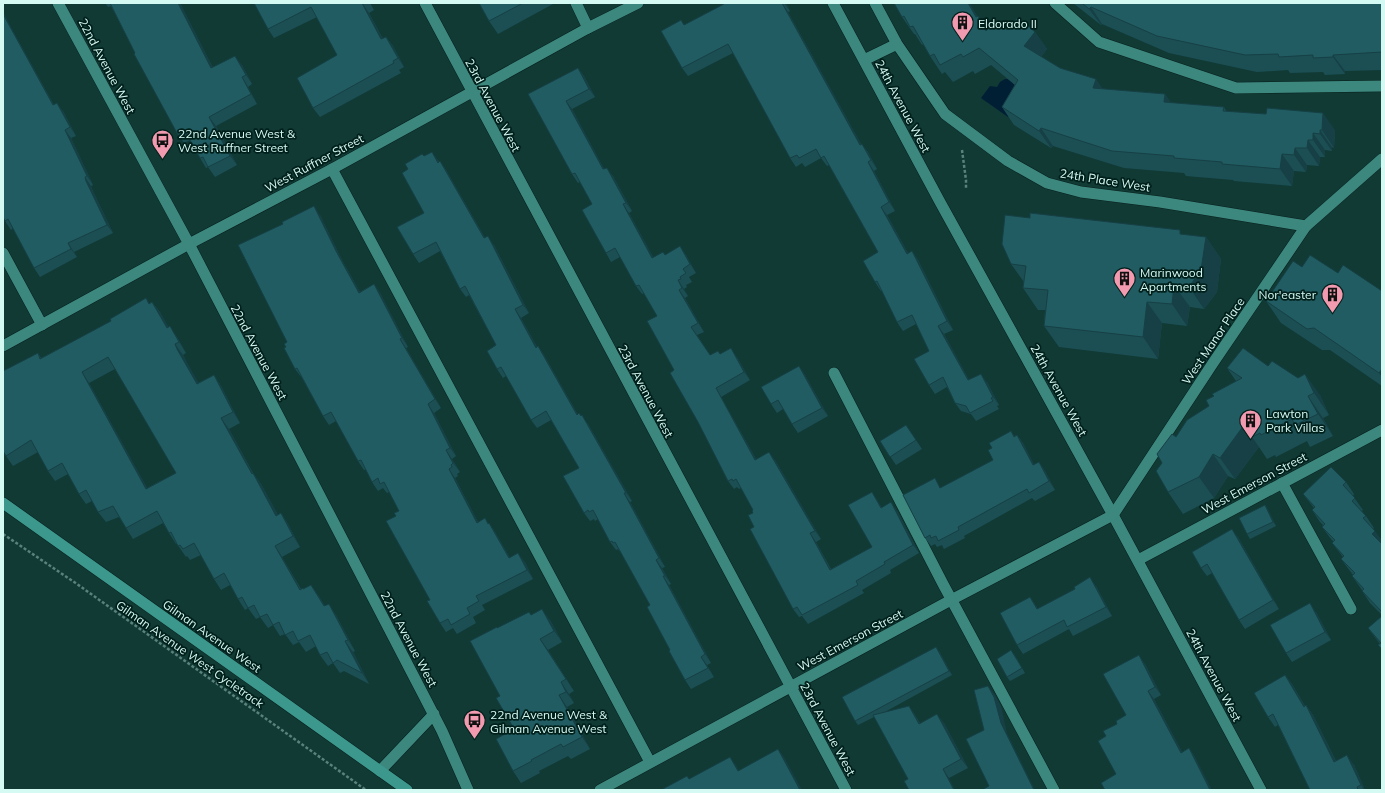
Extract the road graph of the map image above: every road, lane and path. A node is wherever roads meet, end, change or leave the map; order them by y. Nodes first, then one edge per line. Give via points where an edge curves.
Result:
1 (58, 3) edge
2 (425, 3) edge
3 (576, 3) edge
4 (638, 3) edge
5 (833, 3) edge
6 (875, 3) edge
7 (1055, 3) edge
8 (588, 28) junction
9 (897, 44) junction
10 (864, 60) junction
11 (1382, 86) edge
12 (472, 92) junction
13 (962, 150) dead end
14 (1382, 159) edge
15 (332, 169) junction
16 (966, 188) dead end
17 (1306, 226) junction
18 (189, 244) junction
19 (3, 253) edge
20 (42, 325) junction
21 (3, 346) edge
22 (834, 373) dead end
23 (1382, 430) edge
24 (1282, 483) junction
25 (4, 504) edge
26 (1113, 515) junction
27 (3, 534) edge
28 (1138, 560) junction
29 (951, 600) junction
30 (1351, 609) dead end
31 (790, 687) junction
32 (434, 714) junction
33 (650, 762) junction
34 (380, 771) junction
35 (366, 790) edge
36 (407, 790) edge
37 (468, 790) edge
38 (600, 790) edge
39 (846, 790) edge
40 (1054, 790) edge
41 (1261, 790) edge

1 - 18 street, 22nd Avenue West
2 - 12 street, 23rd Avenue West
3 - 8 street
4 - 8 street, West Ruffner Street
5 - 10 street, 24th Avenue West
6 - 9 street, 24th Avenue West
7 - 11 street via 1099,42 1236,88
8 - 12 street, West Ruffner Street
9 - 10 street
9 - 17 street, 24th Place West via 945,114 1002,157 1047,183 1081,192
10 - 26 street, 24th Avenue West
12 - 15 street, West Ruffner Street
12 - 31 street, 23rd Avenue West
13 - 16 path
14 - 17 street, West Manor Place
15 - 18 street, West Ruffner Street
15 - 33 street
17 - 26 street, West Manor Place
18 - 20 street, West Ruffner Street
18 - 32 street, 22nd Avenue West
19 - 20 street
20 - 21 street, West Ruffner Street
22 - 29 street
23 - 24 street, West Emerson Street
24 - 28 street, West Emerson Street
24 - 30 street
25 - 34 main road, Gilman Avenue West
26 - 28 street, 24th Avenue West
26 - 29 street, West Emerson Street
27 - 35 path, Gilman Avenue West Cycletrack
28 - 41 street, 24th Avenue West
29 - 31 street, West Emerson Street
29 - 40 street
31 - 33 street, West Emerson Street
31 - 39 street, 23rd Avenue West
32 - 34 street
32 - 37 street, 22nd Avenue West
33 - 38 street, West Emerson Street
34 - 36 main road, Gilman Avenue West

